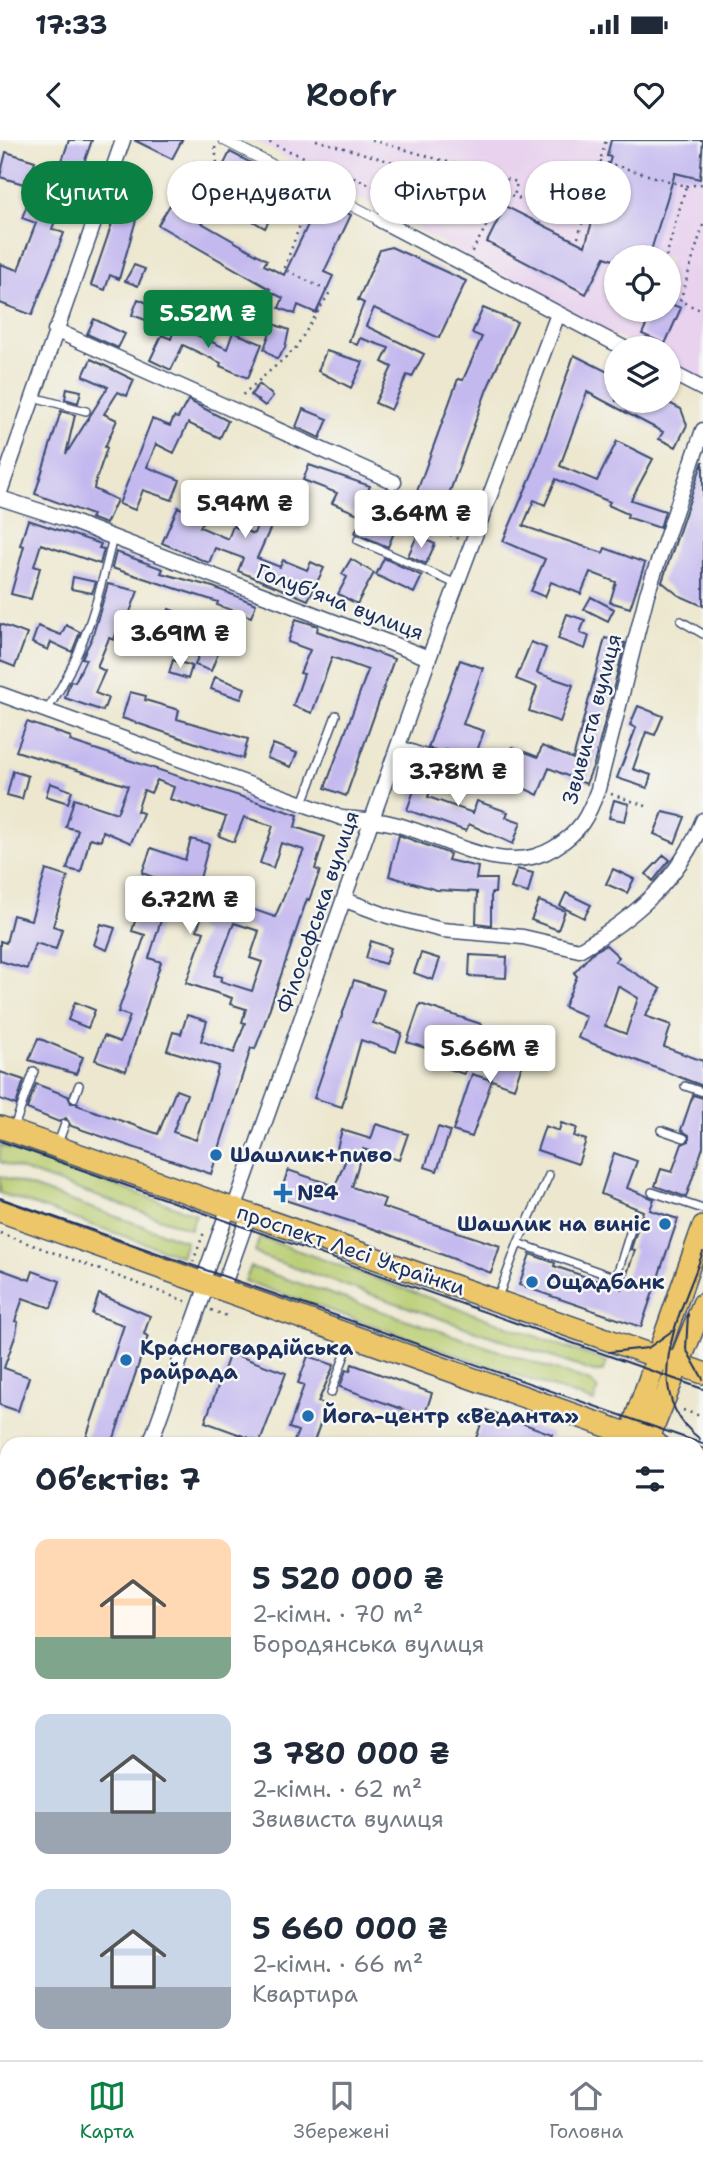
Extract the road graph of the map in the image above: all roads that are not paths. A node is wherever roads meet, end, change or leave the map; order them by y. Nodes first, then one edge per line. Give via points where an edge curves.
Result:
1 (123, 140) edge
2 (224, 140) edge
3 (370, 215) edge
4 (388, 224) edge
5 (558, 314) junction
6 (55, 330) junction
7 (604, 338) edge
8 (681, 378) edge
9 (703, 389) edge
10 (33, 396) junction
11 (86, 411) dead end
12 (703, 430) edge
13 (394, 482) road end
14 (0, 492) edge
15 (0, 498) edge
16 (113, 537) junction
17 (358, 540) dead end
18 (457, 584) junction
19 (681, 621) dead end
20 (703, 634) edge
21 (429, 658) junction
22 (0, 694) edge
23 (47, 710) junction
24 (336, 715) dead end
25 (399, 744) junction
26 (476, 771) dead end
27 (303, 803) junction
28 (703, 820) edge
29 (372, 822) junction
30 (345, 900) junction
31 (34, 1071) dead end
32 (79, 1084) dead end
33 (685, 1086) dead end
34 (703, 1092) edge
35 (74, 1098) dead end
36 (65, 1124) dead end
37 (6, 1129) edge
38 (661, 1130) dead end
39 (684, 1138) dead end
40 (57, 1147) junction
41 (549, 1175) dead end
42 (652, 1192) dead end
43 (703, 1209) edge
44 (237, 1210) junction
45 (0, 1211) edge
46 (633, 1223) dead end
47 (703, 1227) edge
48 (518, 1242) junction
49 (206, 1281) junction
50 (497, 1301) junction
51 (703, 1304) edge
52 (670, 1321) junction
53 (694, 1330) junction
54 (352, 1336) junction
55 (618, 1343) junction
56 (657, 1356) junction
57 (703, 1362) edge
58 (680, 1364) junction
59 (703, 1373) edge
60 (331, 1393) dead end
61 (152, 1437) edge
62 (634, 1437) edge
63 (644, 1437) edge
64 (653, 1437) edge

1 - 6 street
2 - 3 street
4 - 5 street
5 - 7 street
5 - 18 street, Філософська вулиця
6 - 10 street
6 - 13 street
8 - 9 street
10 - 11 lane
10 - 14 street
12 - 29 street, Звивиста вулиця via 647,594 598,789 587,819 574,835 538,858 520,861 389,822
15 - 16 street, Голубʼяча вулиця
16 - 21 street, Голубʼяча вулиця
16 - 23 lane via 89,626 74,665
17 - 18 lane
18 - 21 street, Філософська вулиця
19 - 20 lane
21 - 25 street, Філософська вулиця
22 - 23 street, Звивиста вулиця
23 - 27 street, Звивиста вулиця
24 - 27 lane
25 - 26 lane
25 - 29 street, Філософська вулиця
27 - 29 street, Звивиста вулиця via 342,818
28 - 30 street via 688,854 660,890 579,950 523,937 442,930
29 - 30 street, Філософська вулиця
30 - 44 street, Філософська вулиця
31 - 37 lane
32 - 35 lane
33 - 34 lane
36 - 40 lane
37 - 40 main road, проспект Лесі Українки
38 - 39 lane
40 - 44 main road, проспект Лесі Українки
41 - 48 lane
42 - 43 lane
44 - 49 street, Філософська вулиця
44 - 49 street, Філософська вулиця
44 - 50 main road, проспект Лесі Українки
45 - 49 main road
46 - 48 lane via 615,1278
47 - 52 main road
48 - 50 lane
49 - 54 main road
49 - 61 street, Філософська вулиця
50 - 55 main road, проспект Лесі Українки
51 - 53 main road
52 - 55 main road via 650,1339
52 - 56 main road
53 - 57 main road via 696,1351
53 - 58 main road
54 - 60 lane
54 - 62 main road
55 - 56 main road, проспект Лесі Українки
56 - 58 main road, проспект Лесі Українки
56 - 63 main road via 635,1420
58 - 59 main road, проспект Лесі Українки
58 - 64 main road

